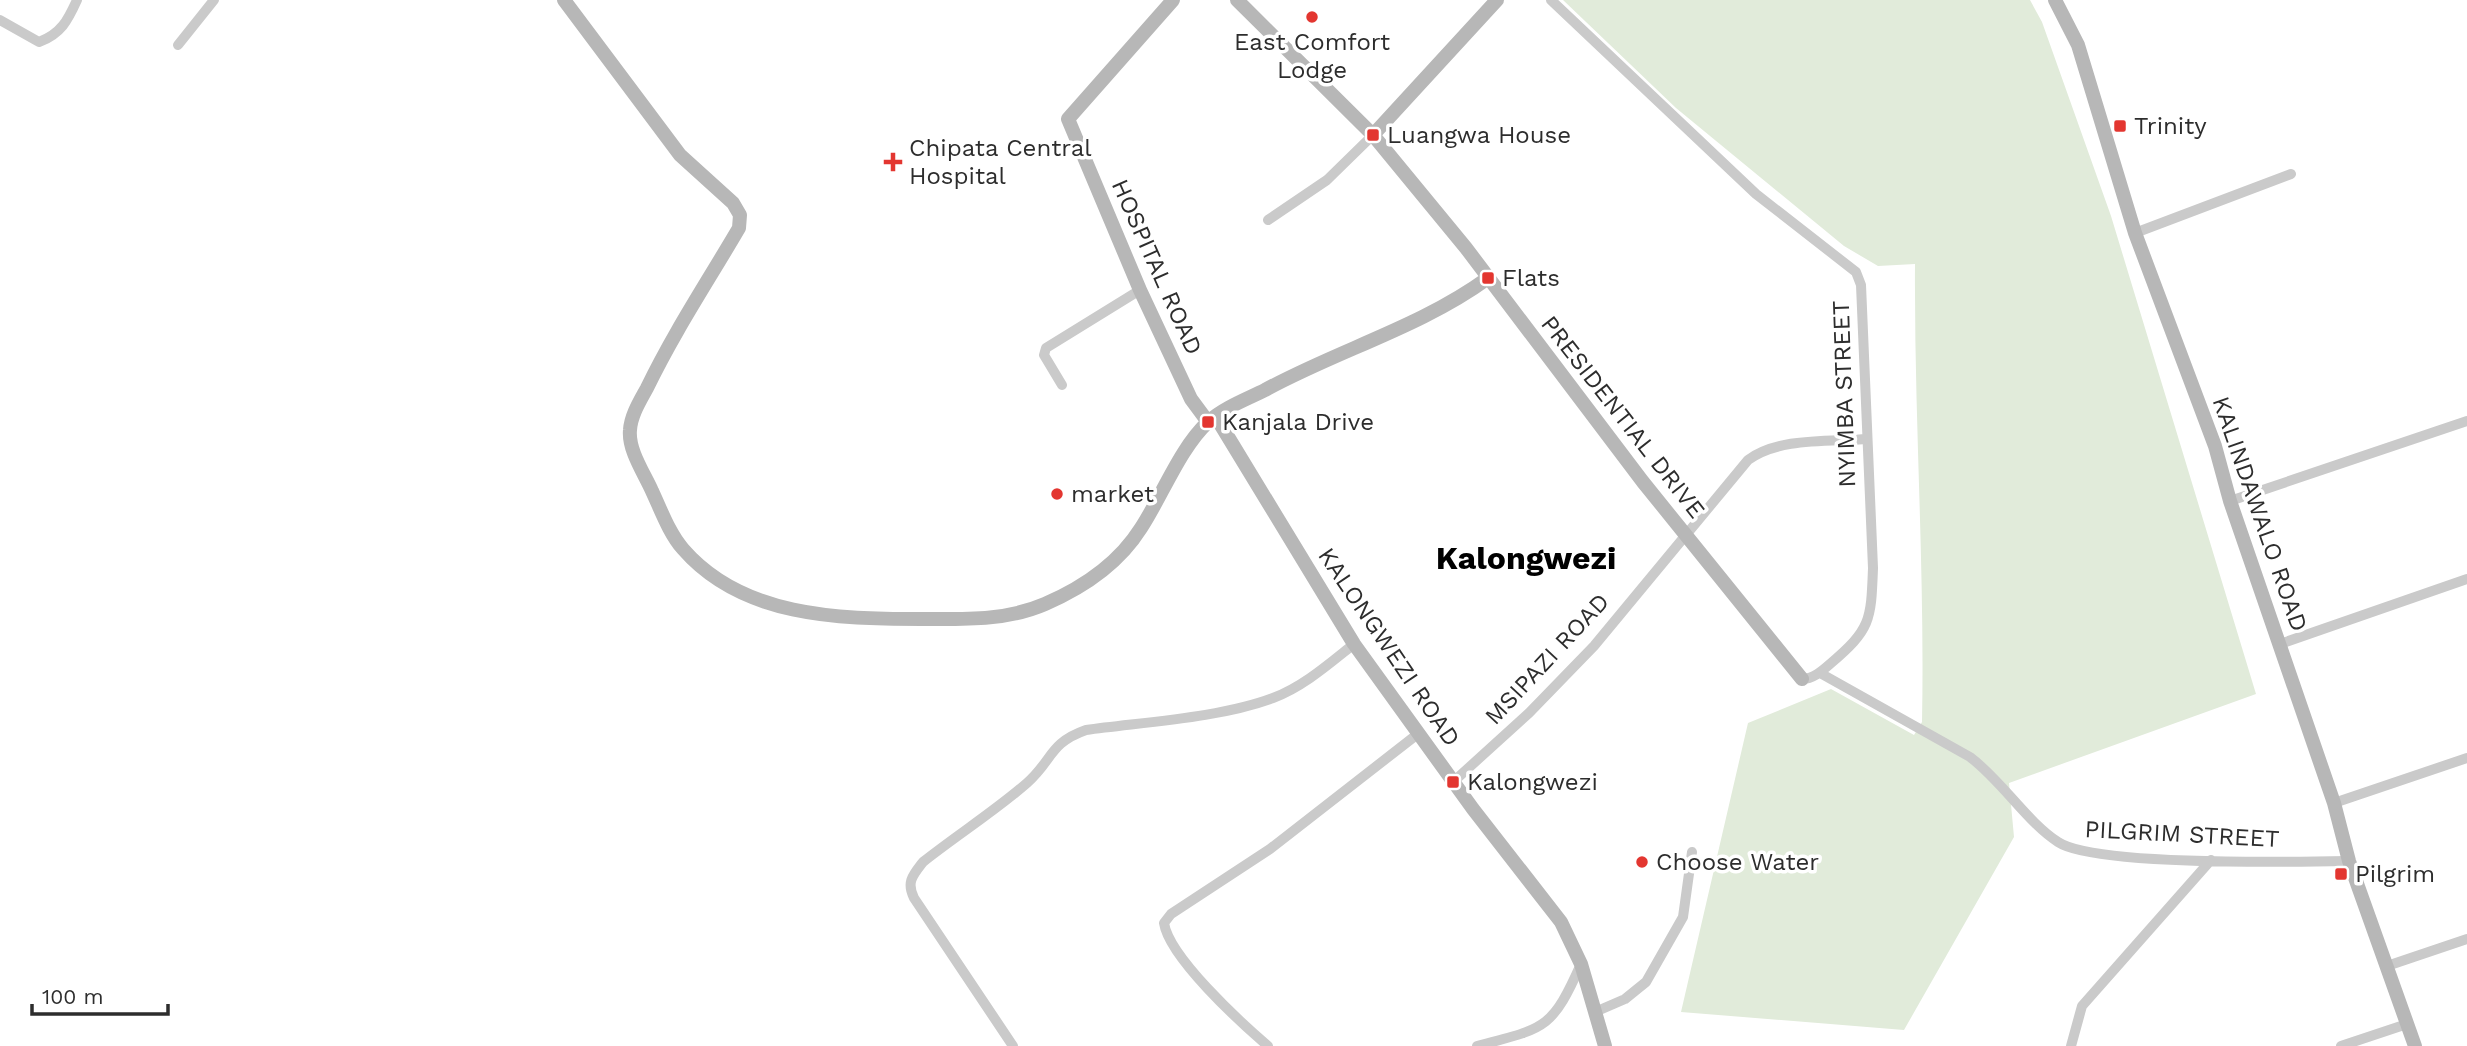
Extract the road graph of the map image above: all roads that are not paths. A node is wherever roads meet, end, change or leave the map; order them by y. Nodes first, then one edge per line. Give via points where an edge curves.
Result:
1 (77, 0) edge
2 (214, 0) edge
3 (564, 0) edge
4 (1173, 0) edge
5 (1237, 0) edge
6 (1497, 0) edge
7 (1551, 0) edge
8 (2055, 0) edge
9 (0, 20) edge
10 (178, 45) dead end
11 (1373, 135) junction
12 (2291, 174) dead end
13 (1268, 220) dead end
14 (2135, 233) junction
15 (1488, 278) junction
16 (1140, 290) junction
17 (1062, 384) dead end
18 (1212, 420) junction
19 (2467, 421) edge
20 (1867, 439) junction
21 (2230, 501) junction
22 (1685, 534) junction
23 (2467, 579) edge
24 (1354, 644) junction
25 (2280, 644) junction
26 (1820, 673) junction
27 (1802, 679) joint
28 (1419, 733) junction
29 (2467, 758) edge
30 (1453, 782) junction
31 (2334, 803) junction
32 (1692, 852) dead end
33 (2211, 860) junction
34 (2349, 861) junction
35 (2467, 939) edge
36 (1581, 964) junction
37 (2387, 966) junction
38 (1595, 1012) junction
39 (2407, 1024) junction
40 (1013, 1046) edge
41 (1268, 1046) edge
42 (1477, 1046) edge
43 (1605, 1046) edge
44 (2071, 1046) edge
45 (2341, 1046) edge
46 (2415, 1046) edge

1 - 9 street via 67,23 53,37 39,42
2 - 10 street
3 - 18 street via 680,155 733,203 740,215 739,228 663,354 630,429 630,442 680,547 719,580 780,608 825,615 977,619 1043,605 1112,563
4 - 16 street, HOSPITAL ROAD via 1069,119
5 - 11 street, PRESIDENTIAL DRIVE
6 - 11 street
7 - 20 street, NYIMBA STREET via 1756,194 1856,272 1861,285
8 - 14 street, KALINDAWALO ROAD via 2078,45
11 - 13 street via 1327,180
11 - 15 street, PRESIDENTIAL DRIVE
12 - 14 street
14 - 21 street, KALINDAWALO ROAD via 2215,446
15 - 18 street via 1459,300 1314,363
15 - 22 street, PRESIDENTIAL DRIVE
16 - 17 street via 1046,348 1044,355
16 - 18 street, HOSPITAL ROAD via 1191,399
18 - 24 street, KALONGWEZI ROAD
19 - 21 street
20 - 22 street, MSIPAZI ROAD via 1760,451
20 - 26 street, NYIMBA STREET via 1871,608 1865,631
21 - 25 street, KALINDAWALO ROAD
22 - 27 street, PRESIDENTIAL DRIVE
22 - 30 street, MSIPAZI ROAD via 1560,683
23 - 25 street
24 - 28 street, KALONGWEZI ROAD
24 - 40 street via 1275,698 1235,709 1072,735 1059,743 1029,781 923,862 909,888
25 - 31 street, KALINDAWALO ROAD
26 - 27 street, NYIMBA STREET
26 - 33 street, PILGRIM STREET via 1970,757 2058,842 2074,849 2131,857
28 - 30 street, KALONGWEZI ROAD
28 - 41 street via 1270,849 1164,923 1166,935 1211,992
29 - 31 street
30 - 36 street, KALONGWEZI ROAD via 1561,922
31 - 34 street, KALINDAWALO ROAD
32 - 38 street via 1683,917 1646,982 1625,999
33 - 34 street, PILGRIM STREET
33 - 44 street via 2082,1006
34 - 37 street, KALINDAWALO ROAD
35 - 37 street
36 - 38 street, KALONGWEZI ROAD
36 - 42 street via 1549,1021
37 - 39 street, KALINDAWALO ROAD
38 - 43 street, KALONGWEZI ROAD
39 - 45 street
39 - 46 street, KALINDAWALO ROAD

